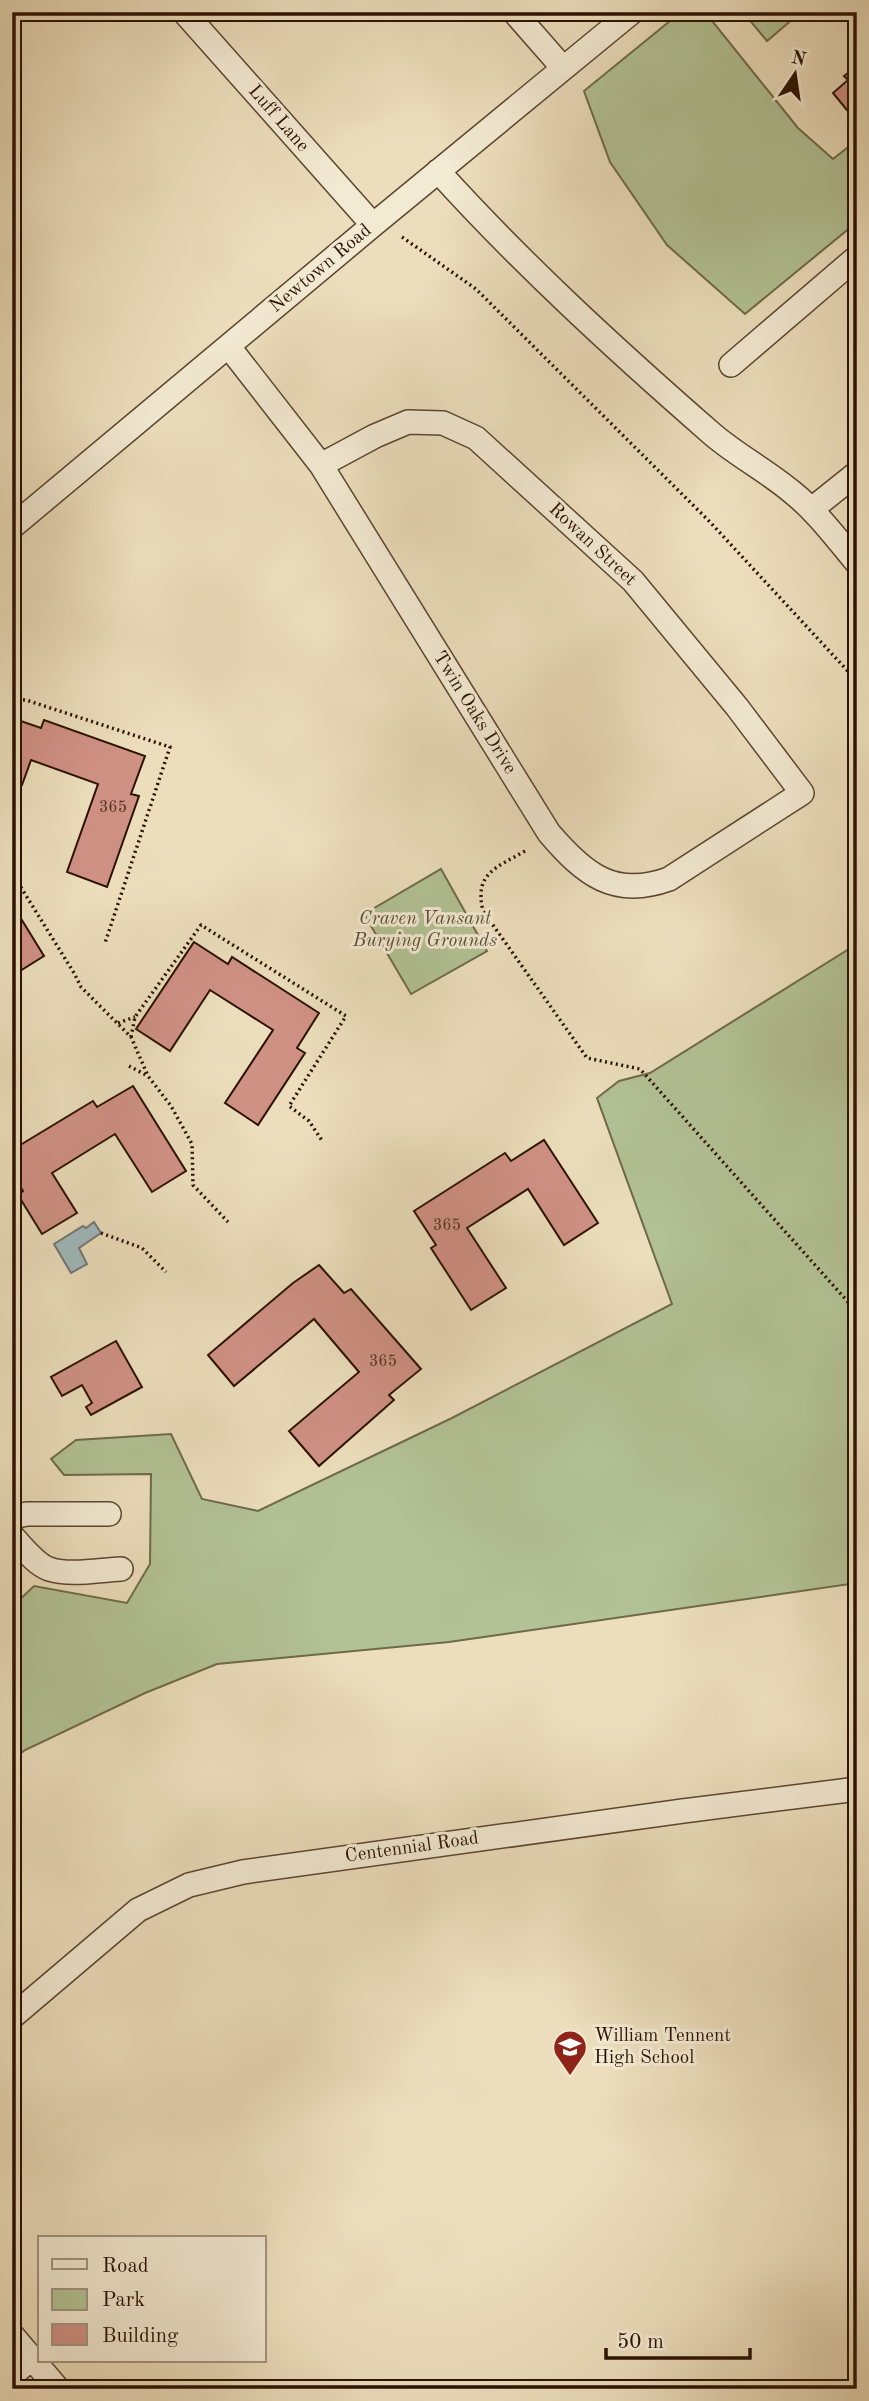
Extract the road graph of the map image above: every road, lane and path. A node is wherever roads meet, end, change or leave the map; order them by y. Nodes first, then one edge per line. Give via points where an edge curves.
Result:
1 (184, 12) edge
2 (514, 12) edge
3 (632, 12) edge
4 (563, 68) junction
5 (438, 171) junction
6 (373, 225) junction
7 (402, 237) dead end
8 (857, 257) edge
9 (229, 348) junction
10 (731, 365) dead end
11 (321, 465) junction
12 (857, 473) edge
13 (812, 509) junction
14 (12, 527) edge
15 (857, 562) edge
16 (857, 681) edge
17 (12, 699) edge
18 (802, 793) joint
19 (525, 851) dead end
20 (12, 873) edge
21 (105, 943) dead end
22 (135, 1017) junction
23 (118, 1023) junction
24 (131, 1037) junction
25 (129, 1066) dead end
26 (148, 1076) junction
27 (323, 1142) dead end
28 (228, 1222) dead end
29 (101, 1233) dead end
30 (166, 1272) dead end
31 (857, 1312) edge
32 (109, 1514) dead end
33 (12, 1517) edge
34 (12, 1536) edge
35 (121, 1569) dead end
36 (857, 1789) edge
37 (12, 2017) edge
38 (12, 2335) edge
39 (31, 2358) junction
40 (12, 2376) edge
41 (58, 2389) edge

1 - 6 street, Luff Lane
2 - 4 street
3 - 4 street, Newtown Road
4 - 5 street, Newtown Road
5 - 6 street, Newtown Road
5 - 13 street via 480,218 597,330 740,457 770,474
6 - 9 street, Newtown Road
7 - 16 path via 476,289 709,522
8 - 10 street
9 - 11 street, Twin Oaks Drive
9 - 14 street, Newtown Road
11 - 18 street, Rowan Street via 408,422 443,423 475,438 633,581
11 - 18 street, Twin Oaks Drive via 549,833 574,862 596,878 620,886 649,886 669,879
12 - 13 street
13 - 15 street
17 - 21 path via 170,747
19 - 31 path via 481,883 483,911 587,1058 640,1069
20 - 23 path via 81,987
22 - 23 path
22 - 24 path
22 - 27 path via 201,925 346,1016 289,1106 309,1121
23 - 24 path
24 - 26 path
25 - 26 path
26 - 28 path via 192,1144 193,1185
29 - 30 path via 142,1248
32 - 33 street
34 - 35 street via 48,1569
36 - 37 street, Centennial Road via 243,1872 189,1885 138,1910
38 - 39 street
39 - 40 street
39 - 41 street

